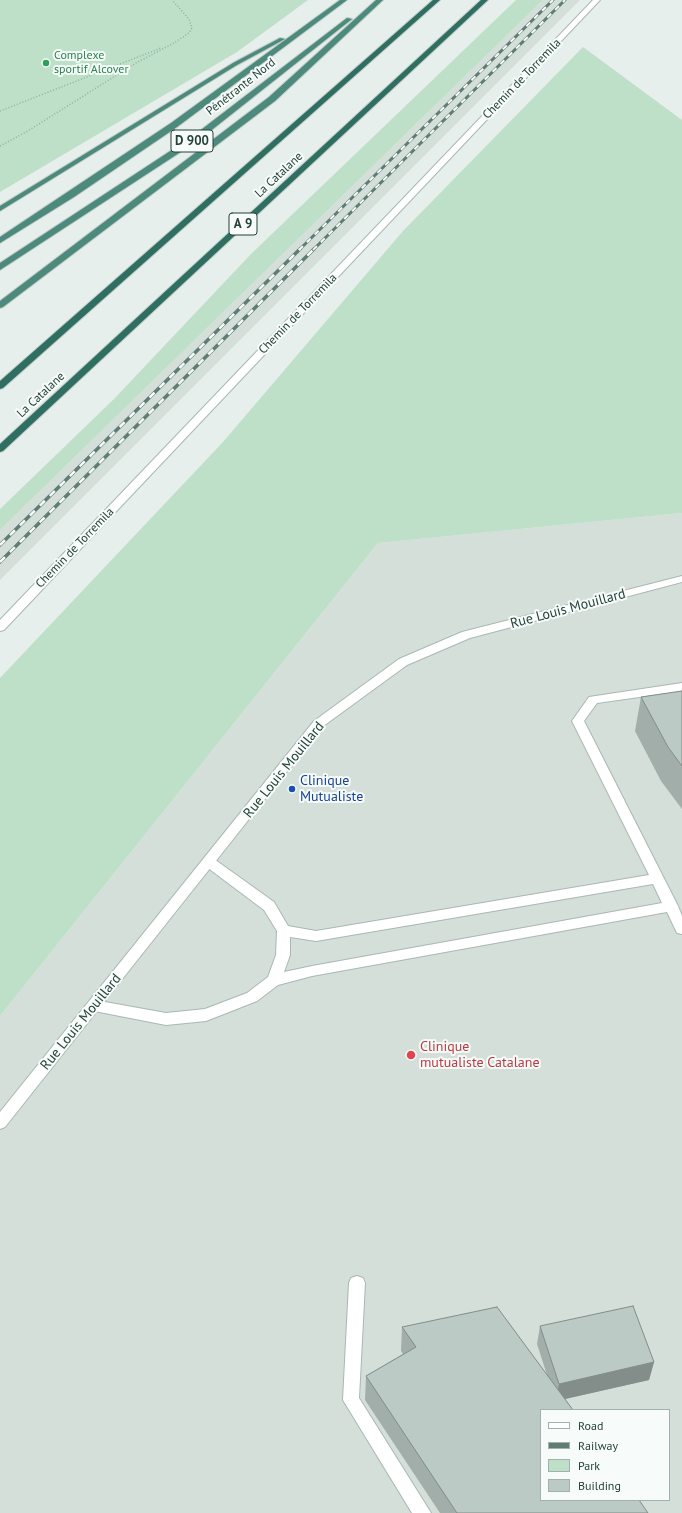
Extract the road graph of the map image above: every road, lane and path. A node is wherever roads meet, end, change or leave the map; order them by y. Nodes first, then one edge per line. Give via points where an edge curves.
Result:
1 (172, 0) edge
2 (344, 0) edge
3 (373, 0) edge
4 (380, 0) edge
5 (437, 0) edge
6 (485, 0) edge
7 (597, 0) edge
8 (320, 19) junction
9 (174, 43) junction
10 (0, 111) edge
11 (0, 146) edge
12 (0, 209) edge
13 (0, 241) edge
14 (0, 268) edge
15 (0, 305) edge
16 (0, 386) edge
17 (0, 449) edge
18 (682, 579) edge
19 (0, 627) edge
20 (682, 686) edge
21 (209, 862) junction
22 (656, 879) junction
23 (671, 906) junction
24 (682, 929) edge
25 (284, 931) junction
26 (274, 980) junction
27 (94, 1006) junction
28 (0, 1123) edge
29 (357, 1283) dead end
30 (422, 1513) edge

1 - 9 path via 189,19 192,28 189,34
2 - 8 highway, Pénétrante Nord / D 900
3 - 14 highway, Pénétrante Nord / D 900 via 196,138
4 - 15 highway via 272,99
5 - 16 highway, La Catalane
6 - 17 highway, La Catalane / A 9
7 - 19 street, Chemin de Torremila
8 - 12 highway via 235,64
8 - 13 highway, Pénétrante Nord / D 900 via 174,125
9 - 10 path
9 - 11 path via 136,63
18 - 21 street, Rue Louis Mouillard via 466,635 403,662 318,724
20 - 22 street via 593,700 578,721
21 - 25 street via 269,906
21 - 27 street, Rue Louis Mouillard
22 - 23 street
22 - 25 street via 316,936
23 - 24 street
23 - 26 street
25 - 26 street via 283,955
26 - 27 street via 252,997 206,1015 166,1019
27 - 28 street, Rue Louis Mouillard
29 - 30 street via 351,1400

